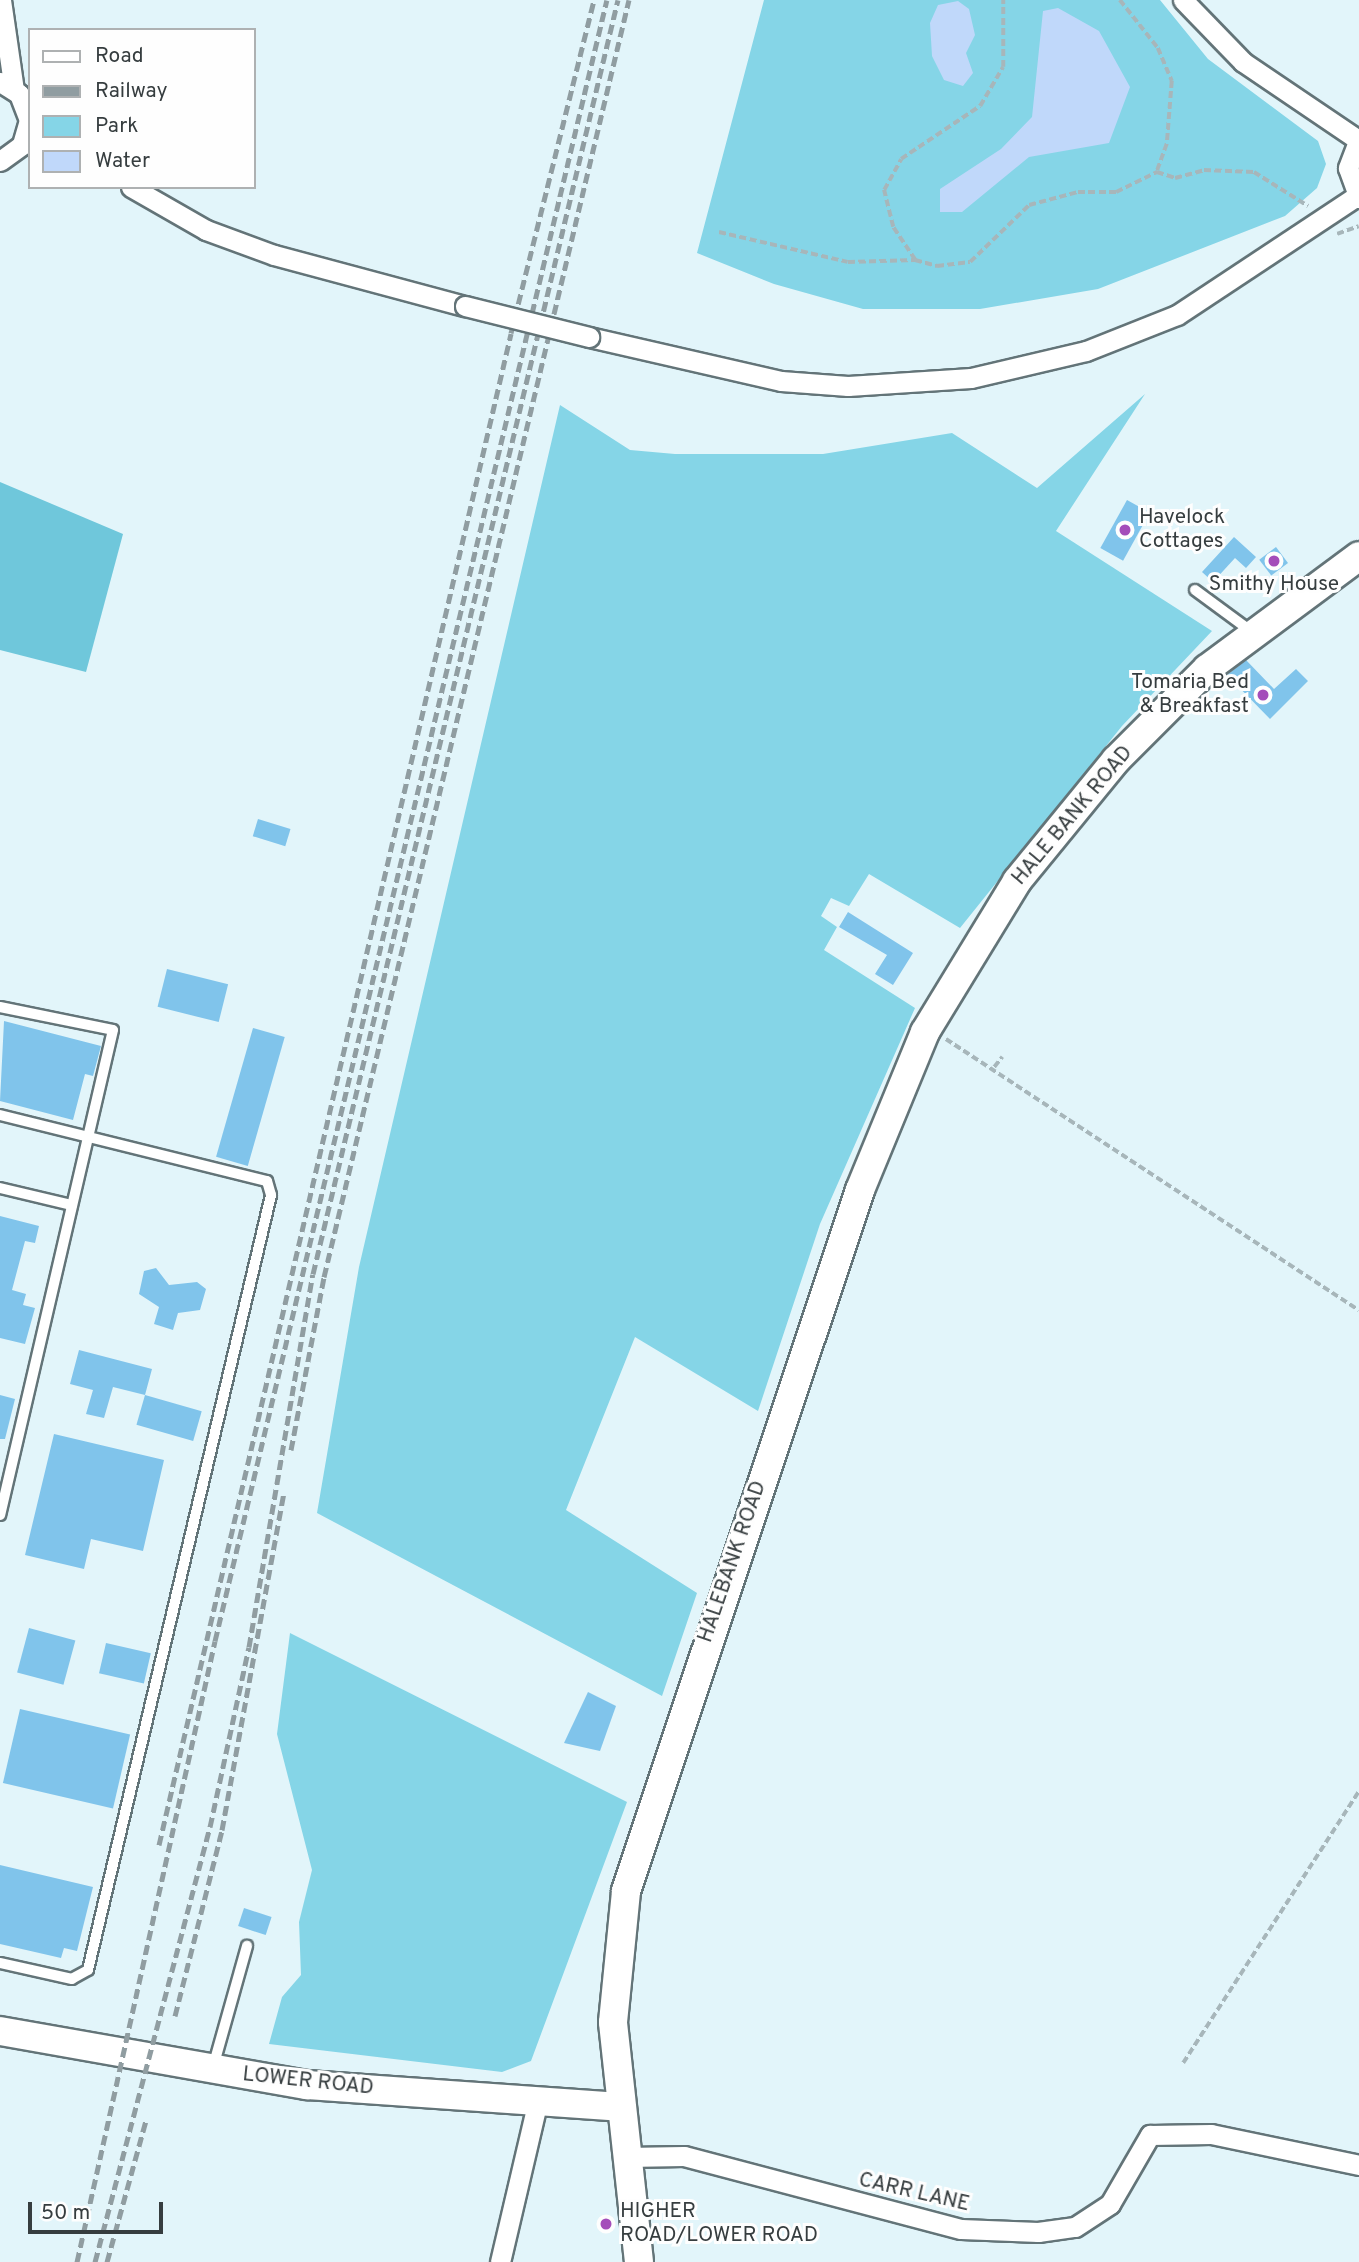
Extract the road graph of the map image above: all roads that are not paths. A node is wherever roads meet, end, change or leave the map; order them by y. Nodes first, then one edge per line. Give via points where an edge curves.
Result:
1 (2, 0) edge
2 (1184, 0) edge
3 (17, 95) edge
4 (1359, 139) edge
5 (14, 157) edge
6 (134, 189) edge
7 (1358, 197) edge
8 (1359, 556) edge
9 (1195, 590) dead end
10 (1253, 632) junction
11 (0, 1007) edge
12 (925, 1032) joint
13 (0, 1115) edge
14 (88, 1135) junction
15 (0, 1188) edge
16 (72, 1205) junction
17 (0, 1515) edge
18 (247, 1946) dead end
19 (0, 1963) edge
20 (0, 2031) edge
21 (212, 2071) junction
22 (538, 2100) junction
23 (620, 2106) junction
24 (625, 2157) junction
25 (1359, 2165) edge
26 (500, 2262) edge
27 (639, 2262) edge

1 - 3 street
2 - 4 street via 1243,62
3 - 5 street via 28,133
4 - 7 street via 1348,168
6 - 7 street, bridge via 206,230 274,255 589,337 781,381 848,386 971,378 1086,352 1177,315
8 - 10 street, HALE BANK ROAD
9 - 10 lane
10 - 12 street, HALE BANK ROAD via 1116,760 1017,881
11 - 14 lane via 113,1030
12 - 23 street, HALEBANK ROAD via 860,1190 635,1857 614,1980
13 - 14 lane
14 - 16 lane
14 - 19 lane via 267,1181 271,1195 88,1970 72,1979
15 - 16 lane
16 - 17 lane
18 - 21 lane
20 - 21 street, LOWER ROAD
21 - 22 street, LOWER ROAD via 307,2085
22 - 23 street, LOWER ROAD
22 - 26 street
23 - 24 street, HALEBANK ROAD
24 - 25 street, CARR LANE via 684,2156 961,2229 1038,2232 1075,2227 1110,2204 1150,2135 1211,2134
24 - 27 street, HALEBANK ROAD

